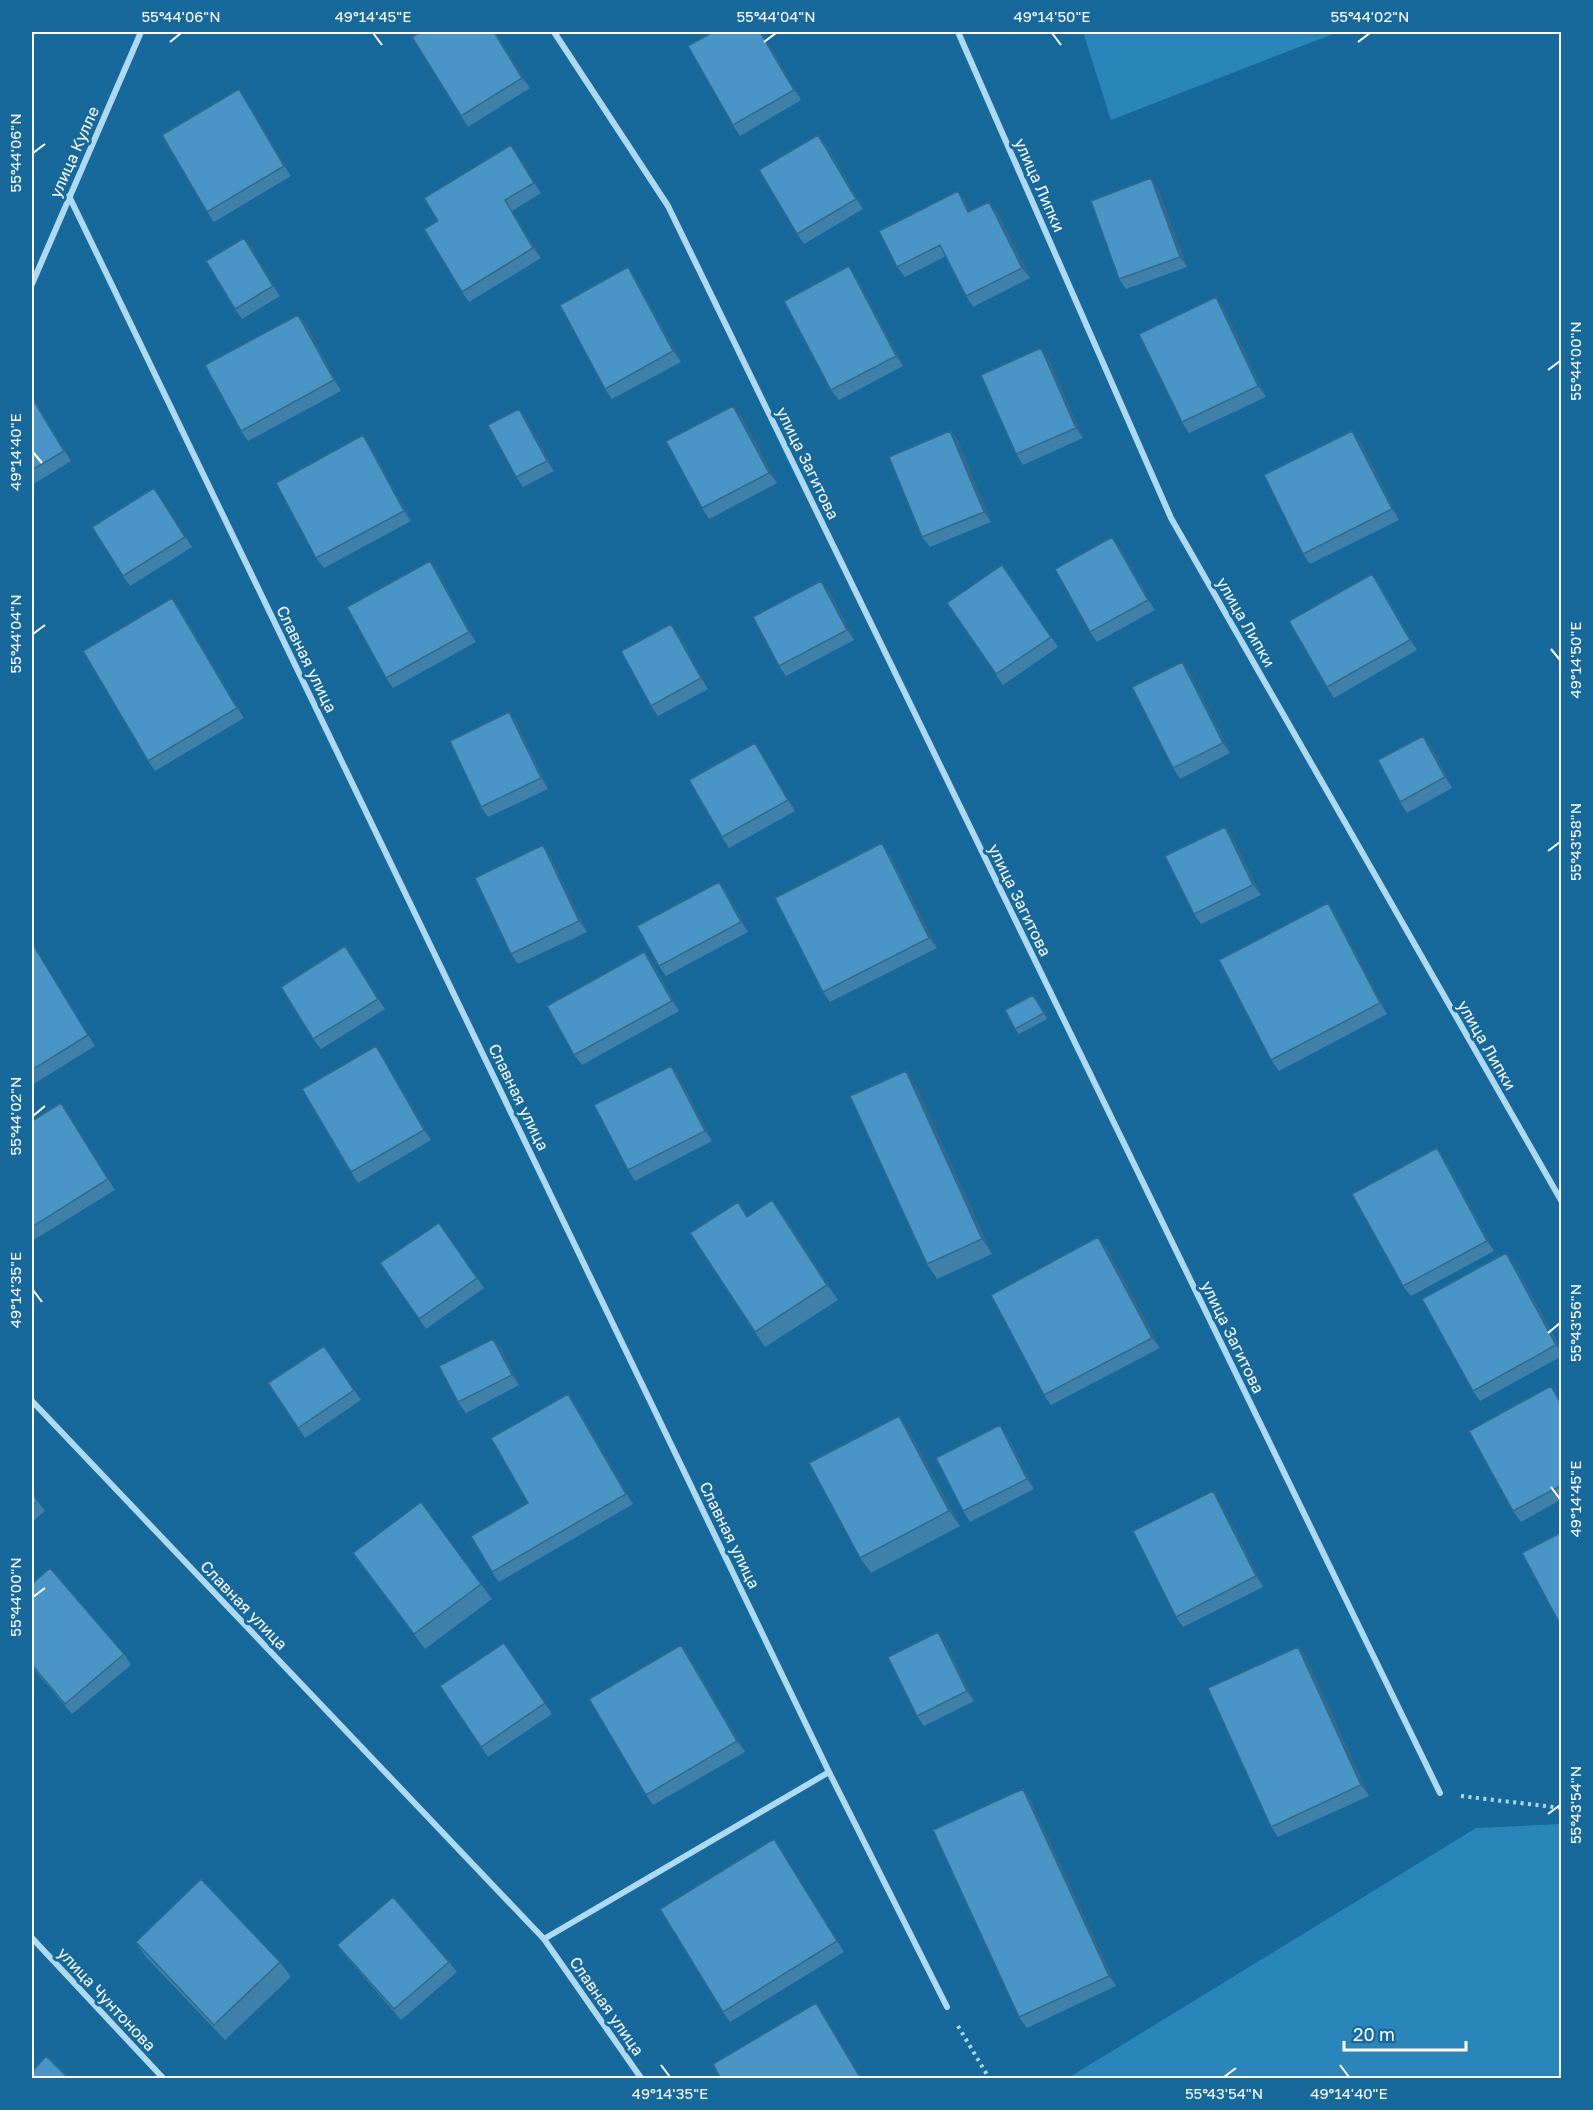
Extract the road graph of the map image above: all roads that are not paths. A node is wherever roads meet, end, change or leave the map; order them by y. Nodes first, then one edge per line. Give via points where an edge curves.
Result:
1 (141, 32) edge
2 (554, 32) edge
3 (958, 32) edge
4 (69, 196) junction
5 (32, 284) edge
6 (1562, 1202) edge
7 (32, 1401) edge
8 (829, 1772) junction
9 (1440, 1793) road end
10 (32, 1938) edge
11 (544, 1939) junction
12 (947, 2007) road end
13 (163, 2079) edge
14 (641, 2079) edge

1 - 4 street, улица Кулле
2 - 9 street, улица Загитова via 668,206
3 - 6 street, улица Липки via 1171,518
4 - 5 street, улица Кулле
4 - 8 street, Славная улица
7 - 11 street, Славная улица
8 - 11 street
8 - 12 street, Славная улица
10 - 13 street, улица Чунтонова
11 - 14 street, Славная улица

